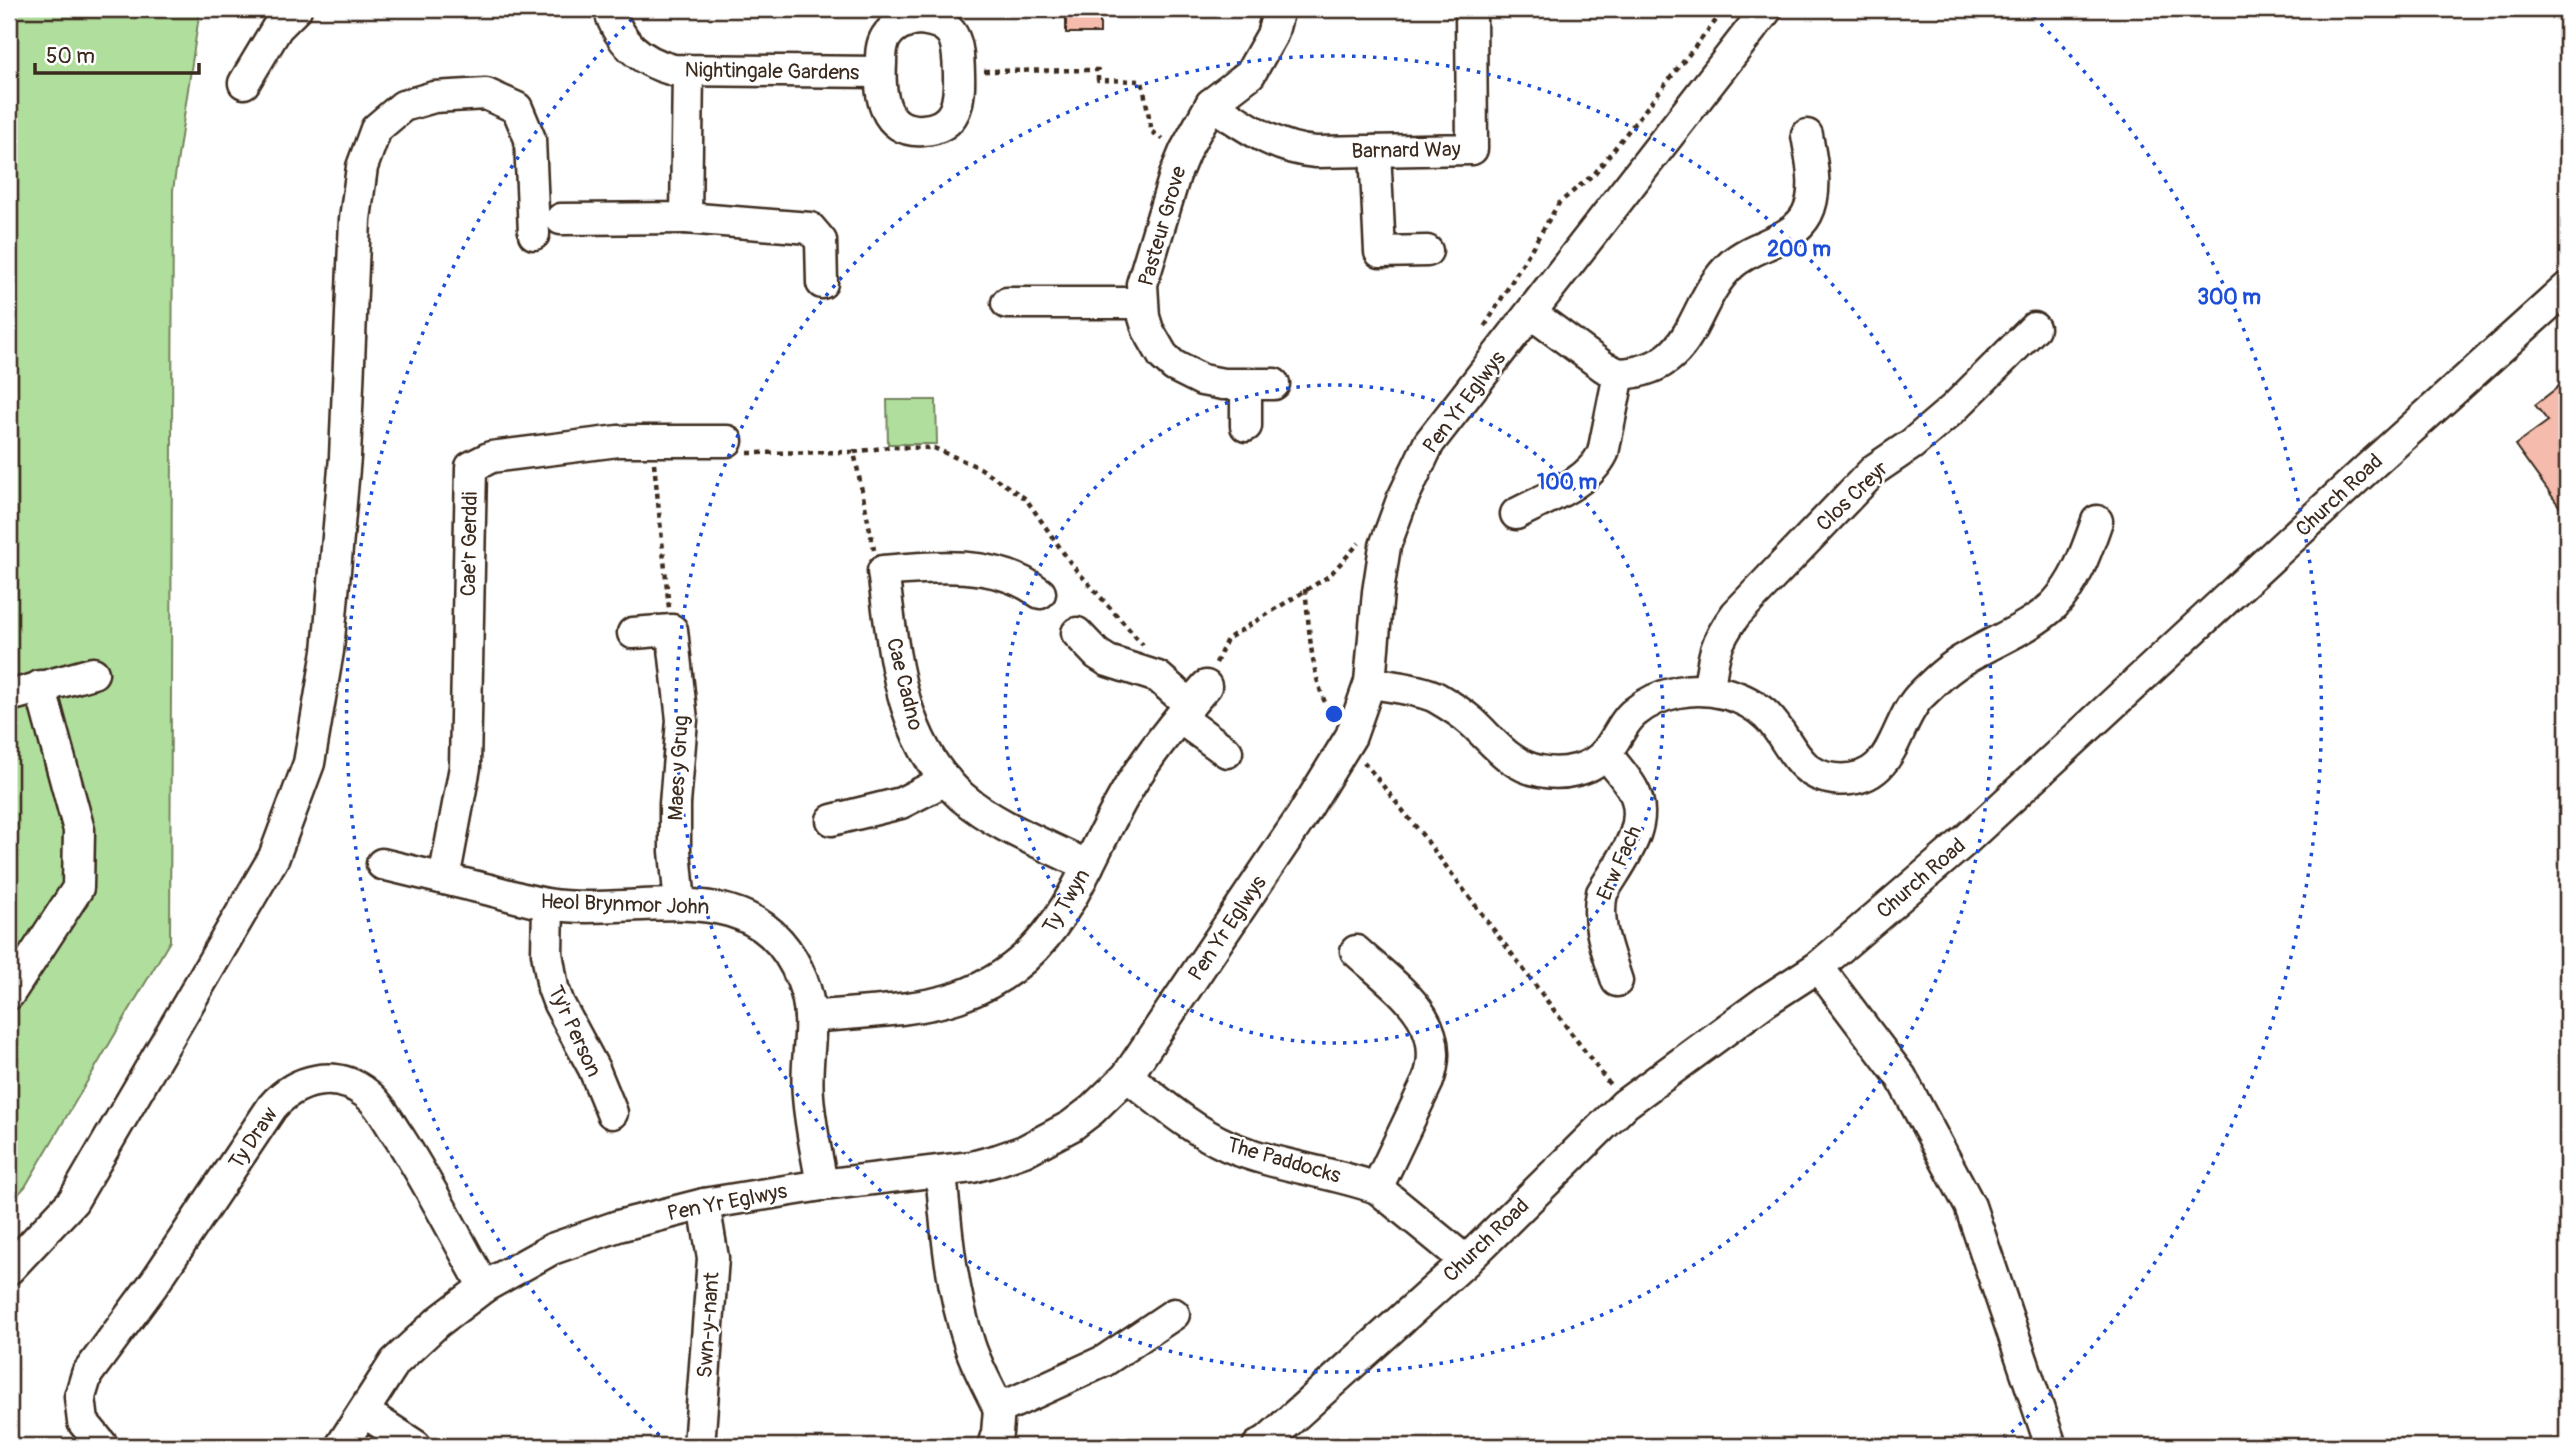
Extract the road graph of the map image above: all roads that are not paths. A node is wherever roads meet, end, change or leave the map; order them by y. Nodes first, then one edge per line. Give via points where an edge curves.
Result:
1 (296, 9) edge
2 (609, 9) edge
3 (1279, 9) edge
4 (1471, 9) edge
5 (1767, 9) edge
6 (688, 70) junction
7 (880, 72) junction
8 (244, 83) dead end
9 (1211, 104) junction
10 (1807, 135) dead end
11 (1375, 150) junction
12 (686, 218) junction
13 (561, 219) dead end
14 (534, 234) dead end
15 (1427, 251) dead end
16 (822, 283) dead end
17 (2567, 288) edge
18 (1007, 303) dead end
19 (1142, 303) junction
20 (1532, 314) junction
21 (2034, 328) dead end
22 (1619, 374) junction
23 (1246, 426) dead end
24 (727, 441) road end
25 (1516, 514) dead end
26 (2096, 521) dead end
27 (1040, 593) dead end
28 (1077, 633) dead end
29 (634, 634) dead end
30 (93, 673) dead end
31 (1370, 682) junction
32 (40, 686) junction
33 (1709, 690) junction
34 (9, 696) edge
35 (1192, 703) junction
36 (1227, 752) dead end
37 (1606, 753) junction
38 (946, 780) junction
39 (832, 820) dead end
40 (382, 864) dead end
41 (1088, 866) junction
42 (444, 879) junction
43 (680, 904) junction
44 (548, 905) junction
45 (1356, 951) dead end
46 (1818, 967) junction
47 (1616, 981) dead end
48 (9, 994) edge
49 (810, 1017) junction
50 (1127, 1076) junction
51 (612, 1113) dead end
52 (942, 1171) junction
53 (822, 1185) junction
54 (1377, 1188) junction
55 (704, 1204) junction
56 (1466, 1261) junction
57 (9, 1269) edge
58 (484, 1287) junction
59 (1174, 1314) dead end
60 (999, 1409) junction
61 (364, 1412) junction
62 (103, 1446) edge
63 (341, 1446) edge
64 (416, 1446) edge
65 (699, 1446) edge
66 (993, 1446) edge
67 (1258, 1446) edge
68 (2051, 1446) edge

1 - 8 street via 277,28
2 - 6 street, Nightingale Gardens via 618,33 633,51 658,66
3 - 9 street via 1272,35 1250,74
4 - 11 street, Barnard Way via 1472,149
5 - 20 street, Pen Yr Eglwys
6 - 7 street, Nightingale Gardens
6 - 12 street
7 - 7 street, Nightingale Gardens via 882,101 901,125 922,130 942,124 960,98 958,43 937,22 918,19 900,24 882,45
9 - 11 street, Barnard Way via 1267,140 1292,149
9 - 19 street, Pasteur Grove via 1185,151 1147,266
10 - 22 street via 1812,199 1800,225 1732,264 1681,346 1651,368
11 - 15 street via 1380,252
12 - 13 street
12 - 16 street via 810,228 821,241
14 - 57 street via 530,139 517,108 486,94 434,97 403,106 376,129 362,167 355,219 349,382 328,651 309,763 274,857 73,1201
17 - 46 street, Church Road via 1967,839
18 - 19 street
19 - 23 street, Pasteur Grove via 1154,343 1174,366 1202,380 1260,384
20 - 22 street via 1604,368
20 - 31 street, Pen Yr Eglwys via 1429,443 1402,499 1385,546
21 - 33 street, Clos Creyr via 1953,409 1875,469 1736,614 1717,645
22 - 25 street via 1599,462 1584,477
24 - 42 street, Cae'r Gerddi via 618,441 491,457 471,467 465,767
26 - 33 street via 2081,566 2052,607 1939,677 1916,701 1880,764 1859,776 1835,779 1810,771 1767,716 1737,697
27 - 38 street, Cae Cadno via 1000,572 883,571 909,719
28 - 35 street via 1108,661 1158,677
29 - 43 street, Maes y Grug via 672,630 682,720 675,804
30 - 32 street
31 - 37 street via 1434,696 1470,721 1512,760 1537,771 1580,769
31 - 50 street, Pen Yr Eglwys via 1347,741 1300,819
32 - 34 street
32 - 48 street via 79,830 78,888
33 - 37 street via 1675,692 1645,705 1633,713
35 - 36 street
35 - 41 street, Ty Twyn via 1130,785
37 - 47 street, Erw Fach via 1633,789 1639,810 1634,839 1599,903 1603,938
38 - 39 street via 892,806
38 - 41 street, Cae Cadno via 988,814
40 - 42 street, Heol Brynmor John
41 - 49 street, Ty Twyn via 1050,932 1011,971 987,985 921,1005
42 - 44 street, Heol Brynmor John
43 - 44 street, Heol Brynmor John
43 - 49 street, Heol Brynmor John via 717,907 766,932 797,970
44 - 51 street, Ty'r Person via 547,953 553,988
45 - 54 street via 1423,1016 1433,1041 1433,1069
46 - 56 street, Church Road via 1625,1104
46 - 68 street via 1901,1077 1970,1206
49 - 53 street, Heol Brynmor John via 807,1094
50 - 52 street, Pen Yr Eglwys via 1091,1110 1048,1139 998,1160
50 - 54 street, The Paddocks via 1193,1128 1225,1145
52 - 53 street, Pen Yr Eglwys
52 - 60 street via 946,1236 959,1311
53 - 55 street, Pen Yr Eglwys
54 - 56 street, The Paddocks
55 - 58 street, Pen Yr Eglwys via 618,1226 552,1250
55 - 65 street, Swn-y-nant via 713,1258
56 - 67 street, Church Road
58 - 61 street, Pen Yr Eglwys via 395,1362
58 - 62 street, Ty Draw via 377,1104 345,1082 305,1082 272,1107 87,1374 80,1397 83,1422
59 - 60 street via 1104,1361
60 - 66 street
61 - 63 street, Pen Yr Eglwys
61 - 64 street

